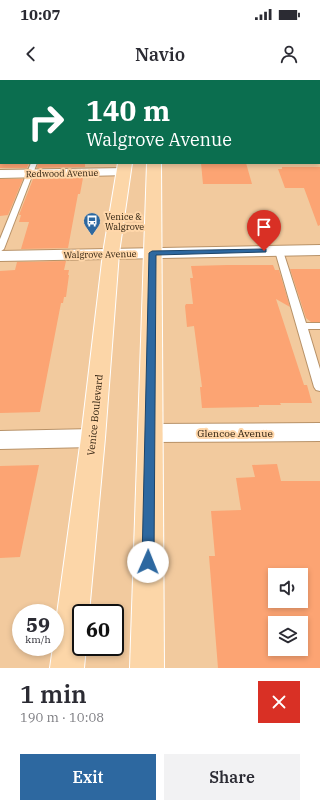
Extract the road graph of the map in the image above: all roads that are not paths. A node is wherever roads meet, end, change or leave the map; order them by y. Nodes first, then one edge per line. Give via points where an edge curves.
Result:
1 (0, 80) edge
2 (58, 80) edge
3 (154, 164) edge
4 (32, 168) edge
5 (124, 168) edge
6 (0, 174) edge
7 (0, 249) edge
8 (279, 250) junction
9 (320, 250) edge
10 (152, 253) junction
11 (111, 254) junction
12 (0, 256) edge
13 (303, 326) junction
14 (320, 326) edge
15 (320, 386) edge
16 (320, 432) edge
17 (150, 433) junction
18 (93, 438) junction
19 (0, 440) edge
20 (67, 668) edge
21 (147, 668) edge

1 - 2 street
3 - 10 main road
4 - 5 street, Redwood Avenue
4 - 6 street, Redwood Avenue
4 - 7 lane
5 - 11 main road, Venice Boulevard
8 - 9 street, Walgrove Avenue
8 - 10 street, Walgrove Avenue
8 - 13 lane
10 - 11 street, Walgrove Avenue
10 - 17 main road
11 - 12 street, Walgrove Avenue
11 - 18 main road, Venice Boulevard
13 - 14 lane
13 - 15 lane
16 - 17 street, Glencoe Avenue
17 - 21 main road
18 - 19 street
18 - 20 main road, Venice Boulevard

